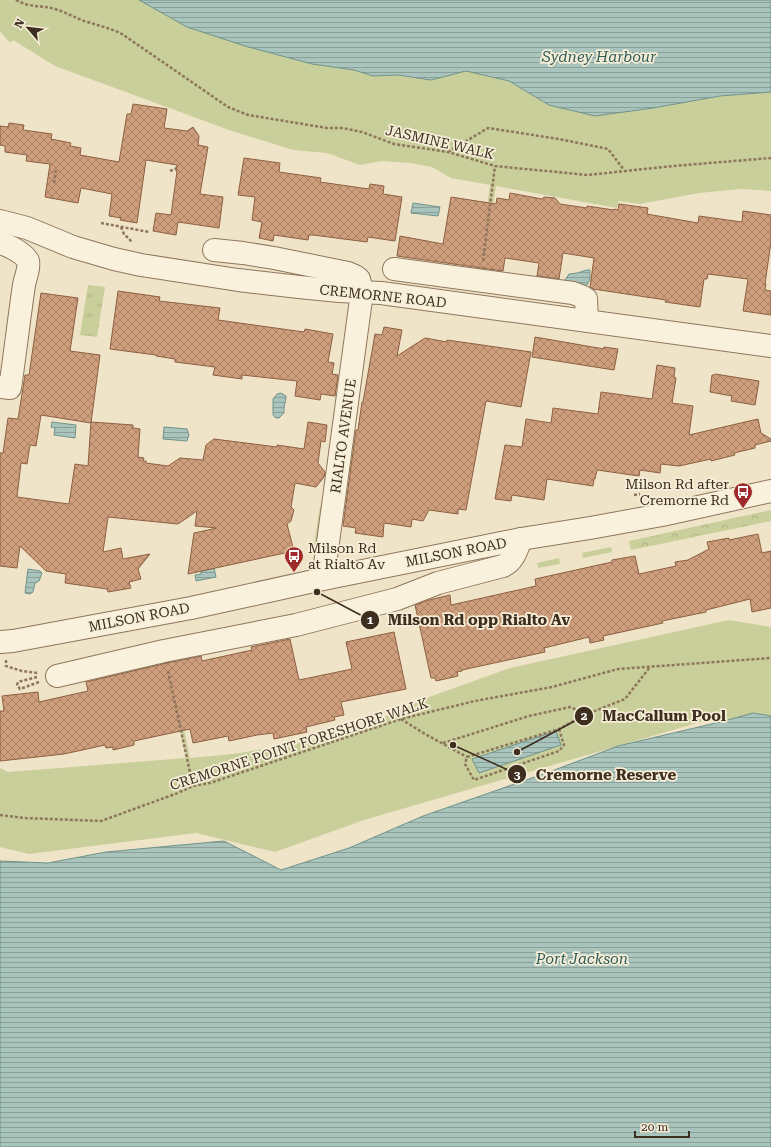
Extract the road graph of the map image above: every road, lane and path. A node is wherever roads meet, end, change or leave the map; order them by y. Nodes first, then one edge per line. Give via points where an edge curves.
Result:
1 (16, 0) edge
2 (448, 152) junction
3 (771, 158) edge
4 (495, 166) junction
5 (177, 168) dead end
6 (56, 170) dead end
7 (624, 171) junction
8 (170, 172) dead end
9 (54, 183) dead end
10 (0, 221) edge
11 (101, 223) dead end
12 (121, 227) junction
13 (149, 232) dead end
14 (0, 243) edge
15 (135, 246) dead end
16 (214, 250) dead end
17 (394, 269) dead end
18 (480, 282) junction
19 (362, 292) junction
20 (587, 321) junction
21 (771, 346) edge
22 (0, 387) edge
23 (771, 491) edge
24 (640, 494) dead end
25 (634, 495) dead end
26 (521, 539) junction
27 (323, 579) junction
28 (4, 642) edge
29 (164, 651) junction
30 (771, 658) edge
31 (651, 667) junction
32 (57, 676) joint
33 (587, 714) junction
34 (401, 719) junction
35 (558, 728) junction
36 (443, 743) junction
37 (467, 757) junction
38 (193, 786) junction
39 (0, 815) edge

1 - 2 path, JASMINE WALK via 34,7 55,9 122,34 228,107 248,115 327,128 343,128 394,144
2 - 4 path, JASMINE WALK
2 - 7 path via 488,128 608,150
3 - 7 path, JASMINE WALK
4 - 7 path, JASMINE WALK via 587,175
4 - 18 path
5 - 8 path
6 - 9 path
10 - 19 street, CREMORNE ROAD via 27,228 91,252 141,265 238,280 339,292
11 - 12 path
12 - 13 path
12 - 15 path
14 - 22 street via 22,254 28,265 10,388
16 - 19 street via 274,258 348,273 359,279
17 - 18 street
18 - 20 street via 573,293 586,299
19 - 20 street, CREMORNE ROAD
19 - 27 street, RIALTO AVENUE
20 - 21 street, CREMORNE ROAD
23 - 26 street, MILSON ROAD via 662,515
24 - 25 path
26 - 27 street, MILSON ROAD
26 - 29 street via 514,557 503,566 438,583 396,599 303,623
27 - 28 street, MILSON ROAD via 191,608
28 - 32 path via 6,666 38,673 39,677 18,682 16,685 20,689
29 - 32 street
29 - 38 path
30 - 31 path, CREMORNE POINT FORESHORE WALK
31 - 33 path via 625,699
31 - 34 path, CREMORNE POINT FORESHORE WALK via 618,669 552,687 475,701
33 - 35 path
33 - 36 path via 570,707 529,716
34 - 36 path
34 - 38 path, CREMORNE POINT FORESHORE WALK via 210,783
35 - 37 path
35 - 37 path via 564,745 559,751 474,780 465,764
36 - 37 path
38 - 39 path, CREMORNE POINT FORESHORE WALK via 101,821

